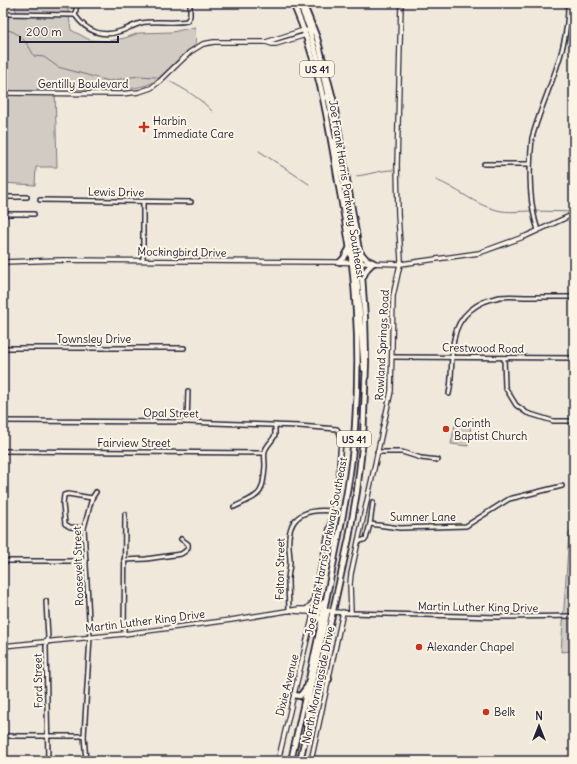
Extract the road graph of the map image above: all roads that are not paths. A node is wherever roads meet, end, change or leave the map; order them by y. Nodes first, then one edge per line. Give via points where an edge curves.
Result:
1 (77, 3) edge
2 (190, 3) edge
3 (293, 3) edge
4 (299, 3) edge
5 (303, 3) edge
6 (401, 3) edge
7 (568, 3) edge
8 (3, 14) edge
9 (75, 15) junction
10 (309, 32) junction
11 (3, 92) edge
12 (330, 132) junction
13 (484, 164) dead end
14 (530, 164) junction
15 (3, 197) edge
16 (27, 197) dead end
17 (40, 200) dead end
18 (143, 202) junction
19 (191, 202) dead end
20 (3, 214) edge
21 (34, 214) dead end
22 (574, 214) edge
23 (538, 230) junction
24 (349, 247) junction
25 (359, 250) junction
26 (143, 260) junction
27 (3, 262) edge
28 (340, 262) junction
29 (352, 262) junction
30 (361, 262) junction
31 (373, 263) junction
32 (401, 264) junction
33 (362, 278) junction
34 (574, 297) edge
35 (3, 348) edge
36 (184, 348) dead end
37 (392, 357) junction
38 (452, 357) junction
39 (504, 358) junction
40 (574, 358) edge
41 (366, 375) junction
42 (188, 391) dead end
43 (449, 394) dead end
44 (3, 421) edge
45 (574, 421) edge
46 (188, 422) junction
47 (275, 425) junction
48 (3, 451) edge
49 (377, 452) junction
50 (264, 453) junction
51 (438, 460) dead end
52 (562, 486) dead end
53 (96, 492) dead end
54 (92, 498) junction
55 (372, 502) dead end
56 (234, 507) dead end
57 (333, 511) junction
58 (125, 514) dead end
59 (370, 524) junction
60 (84, 528) junction
61 (181, 539) dead end
62 (358, 542) junction
63 (124, 560) junction
64 (3, 561) edge
65 (86, 561) junction
66 (327, 598) junction
67 (46, 601) dead end
68 (313, 602) junction
69 (306, 608) junction
70 (316, 609) junction
71 (289, 611) junction
72 (325, 611) junction
73 (312, 612) junction
74 (333, 612) junction
75 (343, 612) junction
76 (351, 613) junction
77 (574, 616) edge
78 (322, 622) junction
79 (124, 634) junction
80 (90, 638) junction
81 (47, 642) junction
82 (3, 646) edge
83 (329, 679) junction
84 (317, 682) junction
85 (307, 687) junction
86 (294, 695) junction
87 (3, 736) edge
88 (47, 736) junction
89 (84, 736) junction
90 (306, 737) junction
91 (48, 761) edge
92 (86, 761) edge
93 (278, 761) edge
94 (291, 761) edge
95 (300, 761) edge
96 (311, 761) edge

1 - 9 street
2 - 9 street via 190,16 187,21 142,23 119,32 105,34 87,28
3 - 10 main road, Joe Frank Harris Parkway Southeast / US 41
4 - 10 main road
5 - 10 main road, Joe Frank Harris Parkway Southeast / US 41
6 - 32 street, Rowland Springs Road via 397,173
7 - 14 street via 564,46 534,132
8 - 9 street
10 - 11 street, Gentilly Boulevard via 266,42 203,44 190,52 156,85 139,92
10 - 12 main road, Joe Frank Harris Parkway Southeast / US 41
10 - 25 main road, Joe Frank Harris Parkway Southeast / US 41 via 331,88
12 - 24 main road, Joe Frank Harris Parkway Southeast / US 41
12 - 30 main road via 341,168 355,253
13 - 14 street
14 - 23 street via 531,200
15 - 16 street
17 - 18 street, Lewis Drive
18 - 19 street, Lewis Drive
18 - 26 street
20 - 21 street
22 - 23 street, Mockingbird Drive
23 - 32 street, Mockingbird Drive via 479,253
24 - 28 main road
24 - 29 main road, Joe Frank Harris Parkway Southeast / US 41
25 - 30 main road, Joe Frank Harris Parkway Southeast / US 41
25 - 31 main road
26 - 27 street, Mockingbird Drive
26 - 28 street, Mockingbird Drive
28 - 29 street, Mockingbird Drive
29 - 30 street, Mockingbird Drive
29 - 41 main road via 356,270
29 - 66 main road, Joe Frank Harris Parkway Southeast / US 41 via 357,355 355,426 346,502
30 - 31 street, Mockingbird Drive
30 - 33 main road, Joe Frank Harris Parkway Southeast / US 41
31 - 32 street, Mockingbird Drive
31 - 33 main road
32 - 37 street, Rowland Springs Road via 394,290
33 - 41 main road, Joe Frank Harris Parkway Southeast / US 41 via 366,326
34 - 38 street via 501,297 481,302 460,321 454,338
35 - 36 street, Townsley Drive
37 - 38 street, Crestwood Road
37 - 49 street, Rowland Springs Road via 390,398
38 - 39 street, Crestwood Road
38 - 43 street
39 - 40 street, Crestwood Road
39 - 45 street via 505,387 516,405 527,413 553,421
41 - 74 main road, Joe Frank Harris Parkway Southeast / US 41 via 357,492
42 - 46 street
44 - 46 street, Opal Street
46 - 47 street, Opal Street
47 - 50 street via 274,435
47 - 57 street, Opal Street via 338,430 341,443
48 - 50 street, Fairview Street
49 - 51 street via 402,452
49 - 62 street, Rowland Springs Road
50 - 56 street via 264,483 259,494
52 - 59 street, Sumner Lane via 509,499 466,526 400,528
53 - 54 street, Roosevelt Street
54 - 60 street, Roosevelt Street
54 - 60 street via 64,495 65,524
55 - 59 street
57 - 68 street
57 - 71 street, Felton Street via 305,513 297,518 291,529
58 - 63 street
59 - 62 street via 366,539
60 - 65 street, Roosevelt Street
61 - 63 street via 188,547 181,554
62 - 76 street, Rowland Springs Road via 350,584
63 - 79 street
64 - 65 street
65 - 80 street, Roosevelt Street
66 - 70 main road
66 - 72 main road, Joe Frank Harris Parkway Southeast / US 41
67 - 81 street, Ford Street
68 - 69 street
68 - 70 street
69 - 70 street, Martin Luther King Drive
69 - 71 street, Martin Luther King Drive
70 - 72 street, Martin Luther King Drive
71 - 73 street, Martin Luther King Drive
71 - 79 street, Martin Luther King Drive
72 - 73 street, Martin Luther King Drive
72 - 74 street, Martin Luther King Drive
72 - 78 main road, Joe Frank Harris Parkway Southeast / US 41
72 - 90 main road via 309,699
73 - 78 main road
73 - 86 street, Dixie Avenue
74 - 75 street, Martin Luther King Drive
74 - 84 main road, Joe Frank Harris Parkway Southeast / US 41
75 - 76 street, Martin Luther King Drive
75 - 83 street, North Morningside Drive
76 - 77 street, Martin Luther King Drive via 497,617
78 - 85 main road, Joe Frank Harris Parkway Southeast / US 41
79 - 80 street, Martin Luther King Drive
80 - 81 street, Martin Luther King Drive
80 - 89 street, Roosevelt Street
81 - 82 street, Martin Luther King Drive
81 - 88 street, Ford Street
83 - 84 main road
83 - 96 street, North Morningside Drive
84 - 90 main road, Joe Frank Harris Parkway Southeast / US 41
85 - 86 main road via 300,696
85 - 94 main road, Joe Frank Harris Parkway Southeast / US 41
86 - 93 street, Dixie Avenue
87 - 88 street
88 - 89 street
88 - 91 street, Ford Street
89 - 92 street, Roosevelt Street
90 - 95 main road, Joe Frank Harris Parkway Southeast / US 41

